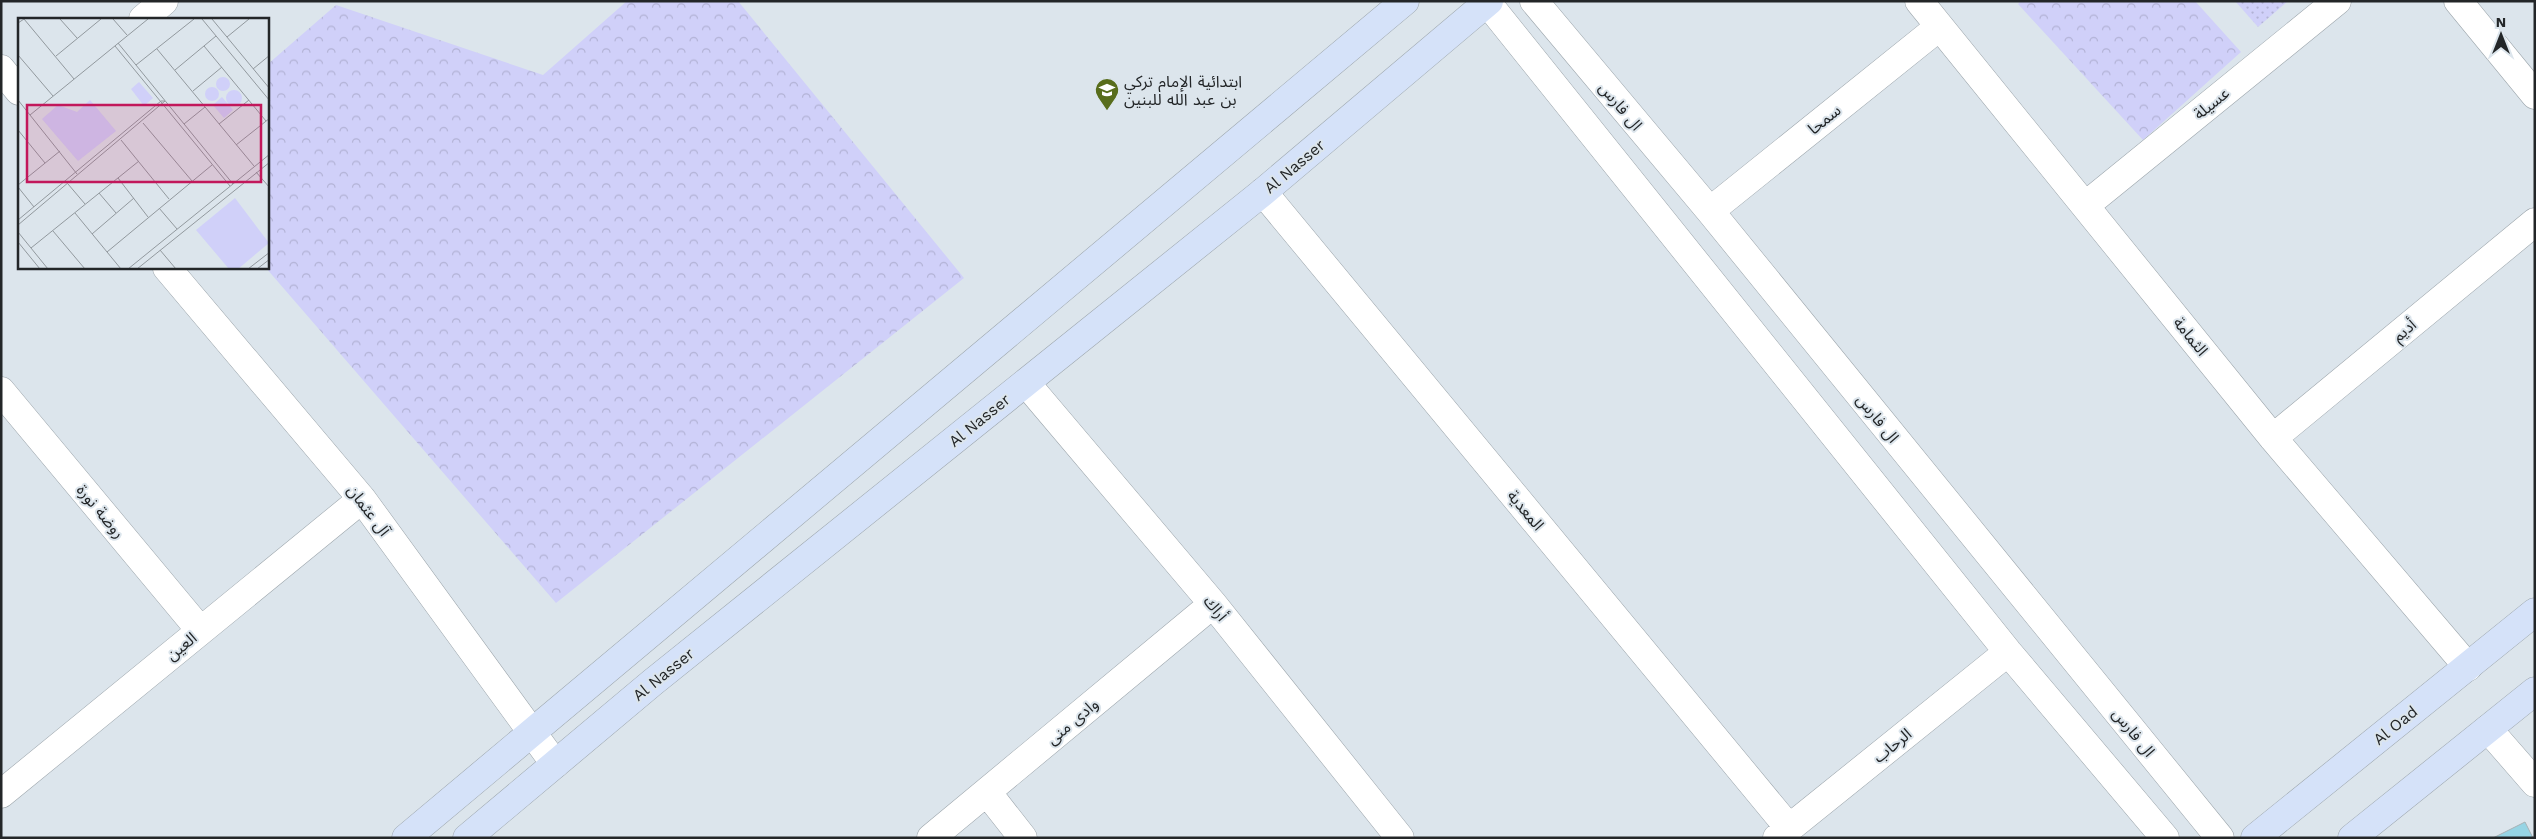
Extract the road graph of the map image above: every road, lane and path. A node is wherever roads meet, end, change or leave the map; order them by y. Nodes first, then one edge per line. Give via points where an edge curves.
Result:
1 (164, 1) edge
2 (1405, 1) edge
3 (1534, 1) edge
4 (1919, 1) edge
5 (2337, 1) edge
6 (2458, 1) edge
7 (1487, 2) edge
8 (144, 18) edge
9 (1939, 27) junction
10 (1, 69) edge
11 (18, 90) edge
12 (2535, 95) edge
13 (1264, 192) junction
14 (2086, 205) junction
15 (1710, 211) junction
16 (2535, 222) edge
17 (168, 269) edge
18 (1026, 383) junction
19 (2, 394) edge
20 (2273, 438) junction
21 (362, 499) junction
22 (1213, 604) junction
23 (2535, 612) edge
24 (200, 630) junction
25 (2008, 652) junction
26 (2468, 667) junction
27 (2535, 691) edge
28 (2488, 729) junction
29 (532, 732) junction
30 (556, 764) junction
31 (2535, 783) edge
32 (987, 792) junction
33 (1, 794) edge
34 (1783, 833) edge
35 (406, 838) edge
36 (467, 838) edge
37 (931, 838) edge
38 (1023, 838) edge
39 (1400, 838) edge
40 (2165, 838) edge
41 (2220, 838) edge
42 (2255, 838) edge
43 (2352, 838) edge

1 - 8 street
2 - 29 street
3 - 15 street, ال فارس
4 - 9 street, الثمامة
5 - 14 street, عسيلة
6 - 12 street
7 - 13 street, Al Nasser
7 - 25 street
9 - 14 street, الثمامة
9 - 15 street, سمحا
10 - 11 street
13 - 18 street, Al Nasser
13 - 34 street, المعدية
14 - 20 street, الثمامة
15 - 41 street, ال فارس
16 - 20 street, أديم
17 - 21 street, آل عثمان
18 - 22 street, أراك
18 - 30 street, Al Nasser via 652,682
19 - 24 street, روضة نورة
20 - 26 street, الثمامة
21 - 24 street, العين
21 - 29 street, آل عثمان
22 - 32 street, وادى منى
22 - 39 street, أراك
23 - 26 street, Al Oad
24 - 33 street, العين
25 - 34 street, الرحاب
25 - 40 street
26 - 42 street, Al Oad
27 - 28 street
28 - 31 street
28 - 43 street
29 - 30 street, آل عثمان
29 - 35 street
30 - 36 street, Al Nasser
32 - 37 street, وادى منى
32 - 38 street

